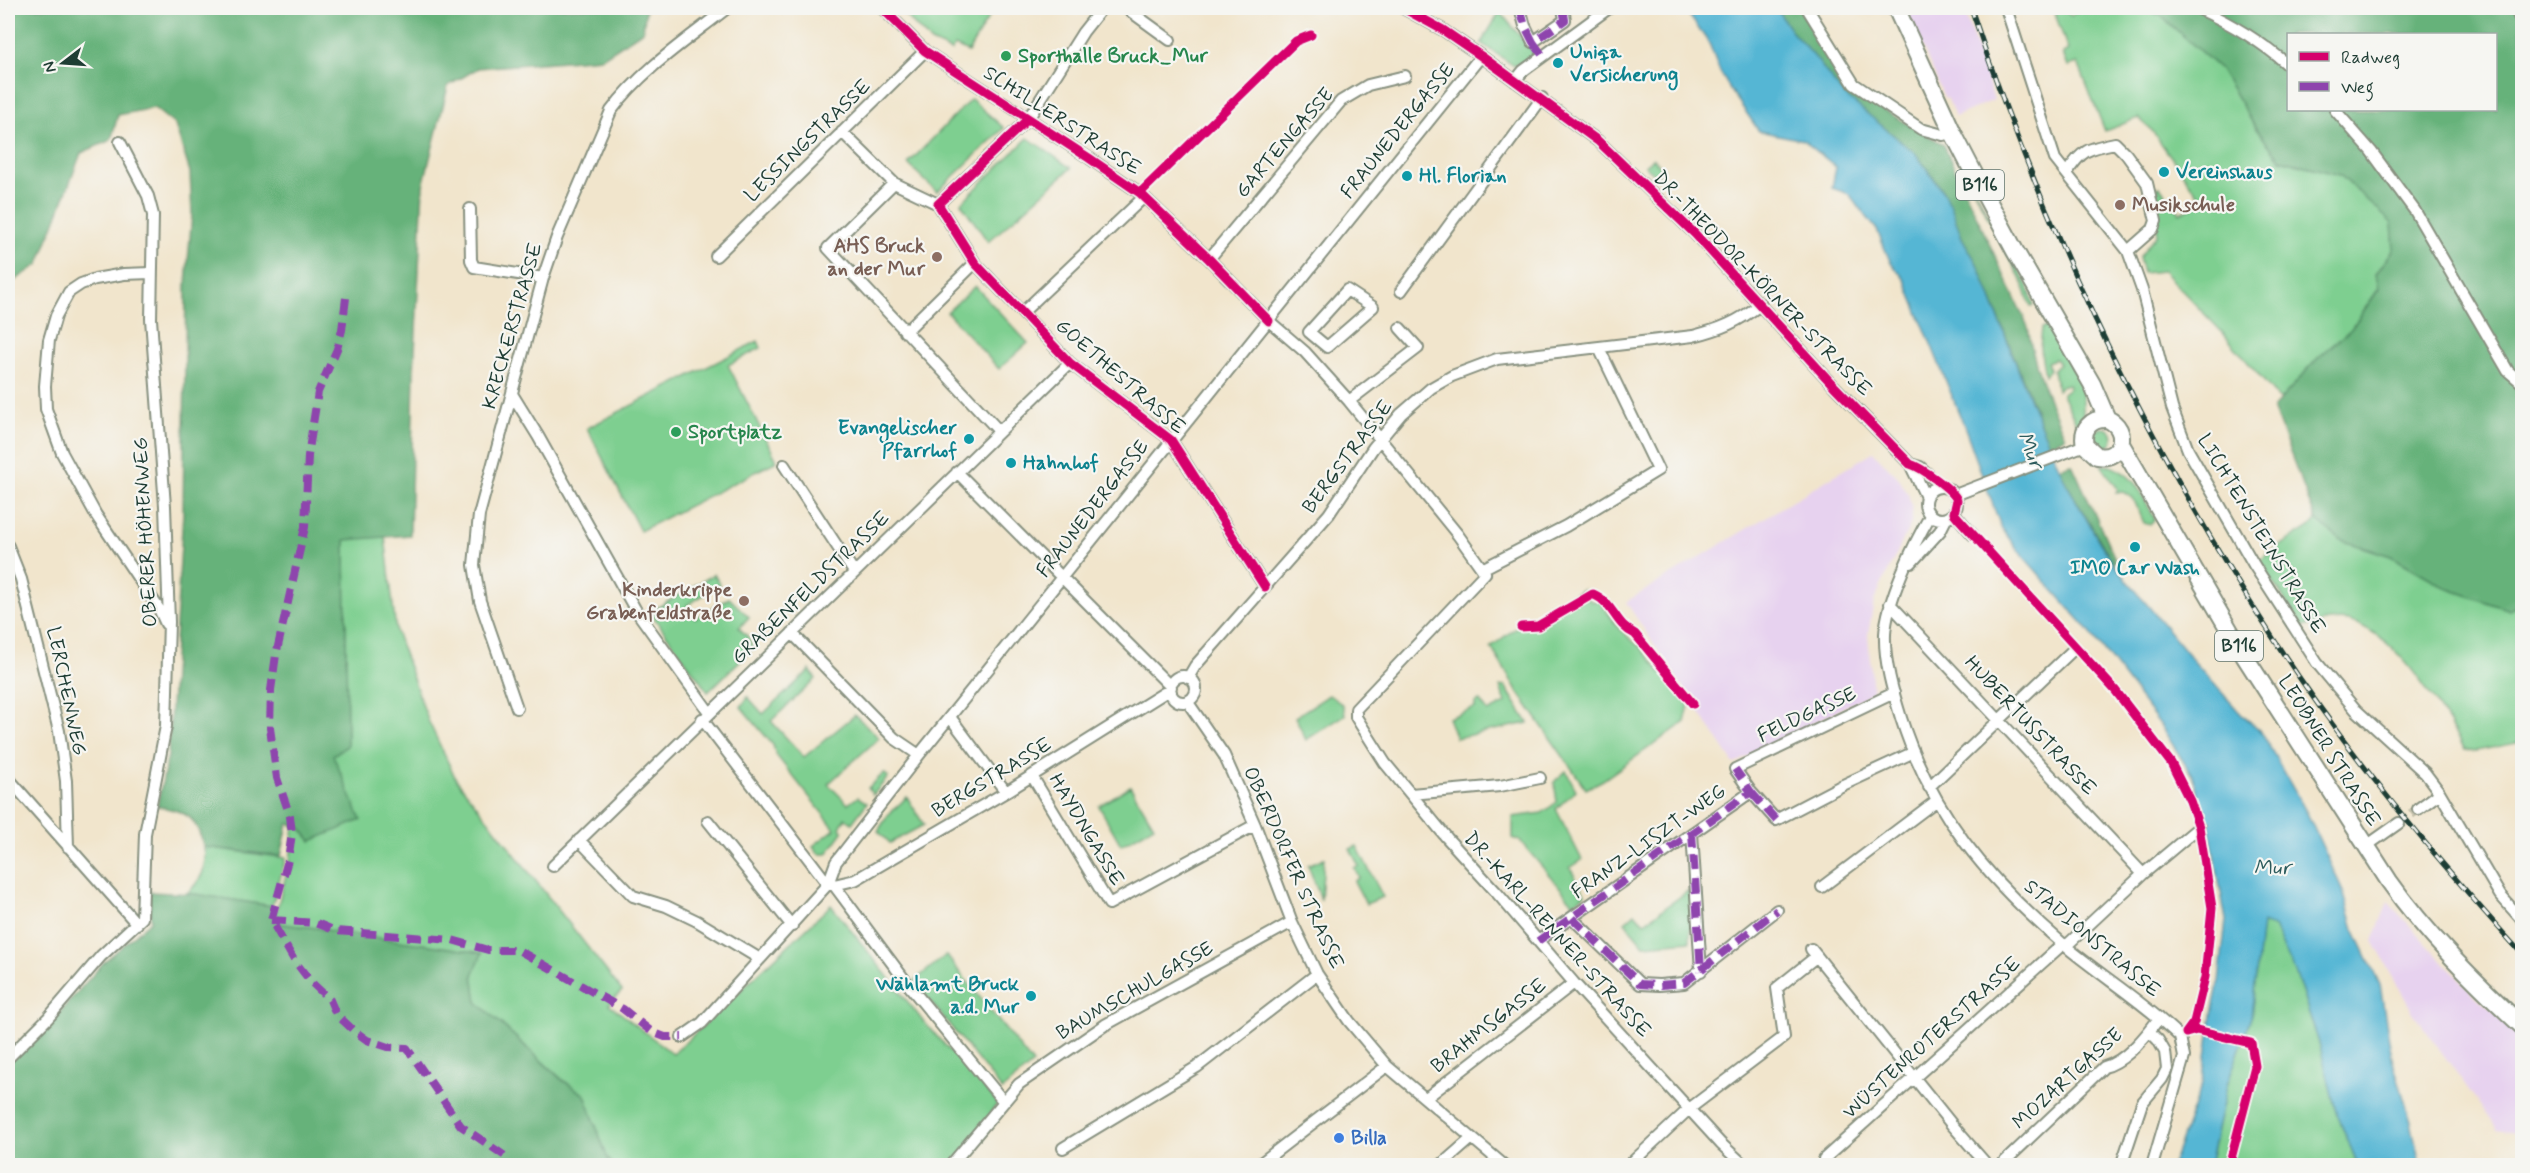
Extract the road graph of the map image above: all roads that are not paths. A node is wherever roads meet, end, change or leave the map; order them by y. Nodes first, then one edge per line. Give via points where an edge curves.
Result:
1 (727, 8) edge
2 (882, 8) edge
3 (1102, 8) edge
4 (1126, 8) edge
5 (1403, 8) edge
6 (1520, 8) edge
7 (1563, 8) edge
8 (1609, 8) edge
9 (1807, 8) edge
10 (1896, 8) edge
11 (2006, 8) edge
12 (2197, 8) edge
13 (2515, 8) edge
14 (2523, 23) edge
15 (1170, 40) dead end
16 (1533, 42) junction
17 (925, 51) junction
18 (1481, 56) junction
19 (1543, 56) junction
20 (2287, 63) edge
21 (1405, 76) dead end
22 (1515, 81) junction
23 (1542, 98) junction
24 (2336, 111) edge
25 (1028, 119) junction
26 (843, 132) junction
27 (1953, 133) junction
28 (120, 142) dead end
29 (2067, 172) junction
30 (894, 183) junction
31 (1144, 197) junction
32 (938, 204) junction
33 (470, 209) dead end
34 (2128, 251) junction
35 (716, 256) dead end
36 (1209, 259) junction
37 (975, 263) junction
38 (151, 273) junction
39 (543, 278) junction
40 (1401, 291) dead end
41 (1761, 304) junction
42 (1023, 312) junction
43 (1269, 321) junction
44 (1400, 328) dead end
45 (905, 332) junction
46 (1317, 339) junction
47 (1599, 348) junction
48 (1305, 352) junction
49 (2075, 356) junction
50 (1070, 363) junction
51 (2523, 383) edge
52 (512, 394) junction
53 (1349, 401) junction
54 (2107, 419) junction
55 (2090, 424) junction
56 (999, 431) junction
57 (1171, 440) junction
58 (1379, 440) junction
59 (2121, 444) junction
60 (2077, 448) junction
61 (2108, 457) junction
62 (1910, 464) junction
63 (784, 465) dead end
64 (2136, 471) junction
65 (957, 472) junction
66 (1943, 487) junction
67 (1958, 494) junction
68 (1926, 497) junction
69 (1930, 516) junction
70 (1950, 516) junction
71 (1973, 535) dead end
72 (8, 546) edge
73 (1905, 570) junction
74 (1484, 571) junction
75 (854, 572) junction
76 (1062, 577) junction
77 (1266, 587) junction
78 (1890, 604) junction
79 (169, 630) junction
80 (792, 633) junction
81 (2075, 648) dead end
82 (1188, 678) junction
83 (1171, 689) junction
84 (1894, 693) junction
85 (1187, 701) junction
86 (518, 708) dead end
87 (706, 716) junction
88 (950, 717) junction
89 (2001, 720) junction
90 (1912, 753) junction
91 (919, 754) junction
92 (1735, 769) joint
93 (1032, 776) junction
94 (8, 778) edge
95 (1540, 778) dead end
96 (1929, 787) junction
97 (1006, 792) junction
98 (1750, 792) junction
99 (2440, 793) junction
100 (1411, 794) junction
101 (1936, 801) junction
102 (2418, 809) tunnel mouth
103 (708, 821) dead end
104 (2399, 823) tunnel mouth
105 (1255, 825) junction
106 (2199, 827) dead end
107 (1692, 833) junction
108 (579, 840) junction
109 (68, 847) junction
110 (2366, 847) junction
111 (554, 866) dead end
112 (2143, 874) junction
113 (831, 885) junction
114 (1822, 887) dead end
115 (1777, 910) dead end
116 (1572, 918) junction
117 (2523, 920) edge
118 (1292, 922) junction
119 (137, 924) junction
120 (792, 926) junction
121 (1538, 941) junction
122 (2065, 945) junction
123 (760, 959) junction
124 (1701, 970) junction
125 (1317, 974) junction
126 (1574, 983) junction
127 (2159, 1018) junction
128 (2523, 1026) edge
129 (2149, 1032) junction
130 (682, 1037) dead end
131 (8, 1058) edge
132 (1387, 1066) junction
133 (1915, 1078) junction
134 (1426, 1098) junction
135 (1004, 1102) junction
136 (1689, 1109) junction
137 (1472, 1138) junction
138 (1063, 1148) dead end
139 (1824, 1159) dead end
140 (950, 1166) edge
141 (1257, 1166) edge
142 (1440, 1166) edge
143 (1505, 1166) edge
144 (1628, 1166) edge
145 (1745, 1166) edge
146 (1988, 1166) edge
147 (2000, 1166) edge
148 (2121, 1166) edge
149 (2152, 1166) edge

1 - 39 street, KRECKERSTRASSE via 649,71 611,111
2 - 17 street, SCHILLERSTRASSE
3 - 25 street
4 - 15 street
5 - 18 street, DR.-THEODOR-KÖRNER-STRASSE
6 - 16 street
7 - 16 street via 1565,20
8 - 19 street
9 - 27 street via 1854,84 1921,129 1943,135
10 - 27 main road, B116
11 - 29 street, LICHTENSTEINSTRASSE via 2055,159
12 - 20 street via 2216,15
13 - 14 street
16 - 19 street
17 - 25 street, SCHILLERSTRASSE
17 - 26 street, LESSINGSTRASSE
18 - 22 street, DR.-THEODOR-KÖRNER-STRASSE
18 - 43 street, FRAUNEDERGASSE
19 - 22 street
21 - 36 street, GARTENGASSE via 1368,85 1341,101
22 - 23 street, DR.-THEODOR-KÖRNER-STRASSE
23 - 40 street
23 - 41 street, DR.-THEODOR-KÖRNER-STRASSE via 1602,145
24 - 51 street via 2415,211 2508,371
25 - 31 street, SCHILLERSTRASSE
25 - 32 street
26 - 30 street
26 - 35 street, LESSINGSTRASSE
27 - 49 main road, B116
28 - 38 street, OBERER HÖHENWEG via 148,196 153,215
29 - 34 street, LICHTENSTEINSTRASSE
29 - 34 street via 2077,157 2090,148 2115,143 2138,169 2147,183 2156,221 2153,229
30 - 32 street
30 - 45 street via 828,248
31 - 36 street, SCHILLERSTRASSE
31 - 42 street
32 - 37 street, GOETHESTRASSE
33 - 39 street via 474,267
34 - 99 street, LICHTENSTEINSTRASSE via 2173,412 2188,450 2224,514 2318,663 2356,710 2425,773
36 - 43 street, SCHILLERSTRASSE
37 - 42 street, GOETHESTRASSE
37 - 45 street
38 - 79 street, OBERER HÖHENWEG
38 - 79 street via 95,279 69,292 49,340 46,409 62,453 96,515
39 - 52 street, KRECKERSTRASSE
41 - 47 street, BERGSTRASSE via 1720,329
41 - 62 street, DR.-THEODOR-KÖRNER-STRASSE
42 - 50 street, GOETHESTRASSE
43 - 48 street, SCHILLERSTRASSE
43 - 57 street, FRAUNEDERGASSE
44 - 53 street, BERGSTRASSE via 1418,348
45 - 56 street
46 - 46 street via 1309,332 1347,290 1373,307 1327,347
46 - 48 street
47 - 58 street, BERGSTRASSE via 1497,359 1452,376 1414,402
47 - 74 street via 1658,470
48 - 53 street, SCHILLERSTRASSE
49 - 54 main road, B116
49 - 55 main road, B116 via 2087,396
50 - 56 street, GRABENFELDSTRASSE
50 - 57 street, GOETHESTRASSE
52 - 86 street, KRECKERSTRASSE via 479,515 474,566 480,601
52 - 87 street via 635,609
53 - 58 street, SCHILLERSTRASSE
54 - 55 main road
54 - 59 main road via 2121,432
55 - 60 main road
56 - 65 street, GRABENFELDSTRASSE
57 - 76 street, FRAUNEDERGASSE
57 - 77 street, GOETHESTRASSE
58 - 74 street, SCHILLERSTRASSE
58 - 77 street, BERGSTRASSE via 1329,513
59 - 61 main road
59 - 64 main road, LEOBNER STRASSE
60 - 61 main road
60 - 67 street
61 - 64 main road
62 - 66 street, DR.-THEODOR-KÖRNER-STRASSE via 1920,467
62 - 68 street, DR.-THEODOR-KÖRNER-STRASSE
63 - 75 street
64 - 110 main road, LEOBNER STRASSE / B116 via 2245,657
65 - 75 street, GRABENFELDSTRASSE
65 - 76 street
66 - 67 street
66 - 68 street via 1932,489
67 - 70 street
68 - 69 street via 1925,507
69 - 70 street
69 - 73 street, STADIONSTRASSE
70 - 71 street
70 - 73 street, STADIONSTRASSE
72 - 109 street, LERCHENWEG via 21,579 59,731 66,781
73 - 78 street, STADIONSTRASSE
74 - 100 street, DR.-KARL-RENNER-STRASSE via 1356,709 1356,717
75 - 80 street, GRABENFELDSTRASSE
76 - 83 street
76 - 88 street, FRAUNEDERGASSE
77 - 82 street, BERGSTRASSE
78 - 84 street, STADIONSTRASSE via 1885,634
78 - 89 street, HUBERTUSSTRASSE
79 - 119 street, OBERER HÖHENWEG via 166,726 145,834 142,918
80 - 87 street, GRABENFELDSTRASSE
80 - 91 street via 894,738
81 - 89 street
82 - 83 street via 1178,678
82 - 85 street via 1196,689
83 - 85 street via 1175,699
83 - 93 street, BERGSTRASSE
84 - 90 street, STADIONSTRASSE
84 - 92 street, FELDGASSE
85 - 105 street, OBERDORFER STRASSE via 1224,754
87 - 108 street, GRABENFELDSTRASSE
87 - 113 street
88 - 91 street, FRAUNEDERGASSE
88 - 97 street
89 - 96 street
89 - 112 street, HUBERTUSSTRASSE
90 - 96 street, STADIONSTRASSE
90 - 98 street, FRANZ-LISZT-WEG via 1776,820
91 - 113 street, FRAUNEDERGASSE via 836,862
92 - 98 street, FRANZ-LISZT-WEG
93 - 97 street, BERGSTRASSE
93 - 105 street, HAYDNGASSE via 1109,903
94 - 109 street
95 - 100 street via 1500,786
96 - 101 street, STADIONSTRASSE
97 - 113 street, BERGSTRASSE via 855,880
98 - 107 street, FRANZ-LISZT-WEG
99 - 102 street
99 - 117 street, LICHTENSTEINSTRASSE via 2500,895
100 - 121 street, DR.-KARL-RENNER-STRASSE
101 - 114 street
101 - 122 street, STADIONSTRASSE via 1962,842 1994,879
103 - 120 street
104 - 110 street
105 - 118 street, OBERDORFER STRASSE
106 - 112 street
107 - 116 street, FRANZ-LISZT-WEG
107 - 124 street
108 - 111 street, GRABENFELDSTRASSE
108 - 123 street via 633,896 697,921
109 - 119 street
110 - 128 main road, LEOBNER STRASSE / B116 via 2409,910
112 - 122 street
113 - 120 street, FRAUNEDERGASSE
113 - 135 street
115 - 124 street
116 - 121 street, FRANZ-LISZT-WEG
116 - 124 street via 1640,984 1684,983
118 - 125 street, OBERDORFER STRASSE
118 - 135 street, BAUMSCHULGASSE via 1105,1025 1019,1084
119 - 131 street via 101,956
120 - 123 street, FRAUNEDERGASSE
121 - 126 street, DR.-KARL-RENNER-STRASSE
122 - 127 street, STADIONSTRASSE
122 - 133 street, WÜSTENROTERSTRASSE
123 - 130 street, FRAUNEDERGASSE via 702,1023
125 - 132 street, OBERDORFER STRASSE via 1349,1022
125 - 138 street via 1197,1067
126 - 134 street, BRAHMSGASSE
126 - 136 street, DR.-KARL-RENNER-STRASSE
127 - 129 street, MOZARTGASSE
127 - 149 street, STADIONSTRASSE via 2183,1035 2184,1057
129 - 147 street, MOZARTGASSE via 2112,1065 2104,1067
129 - 148 street via 2165,1053 2167,1069 2142,1103
132 - 134 street, OBERDORFER STRASSE
132 - 141 street
133 - 136 street via 1814,953 1777,988 1784,1037
133 - 139 street, WÜSTENROTERSTRASSE
133 - 146 street
134 - 137 street, OBERDORFER STRASSE
135 - 140 street, BAUMSCHULGASSE
136 - 144 street
136 - 145 street, DR.-KARL-RENNER-STRASSE
137 - 142 street
137 - 143 street, OBERDORFER STRASSE

